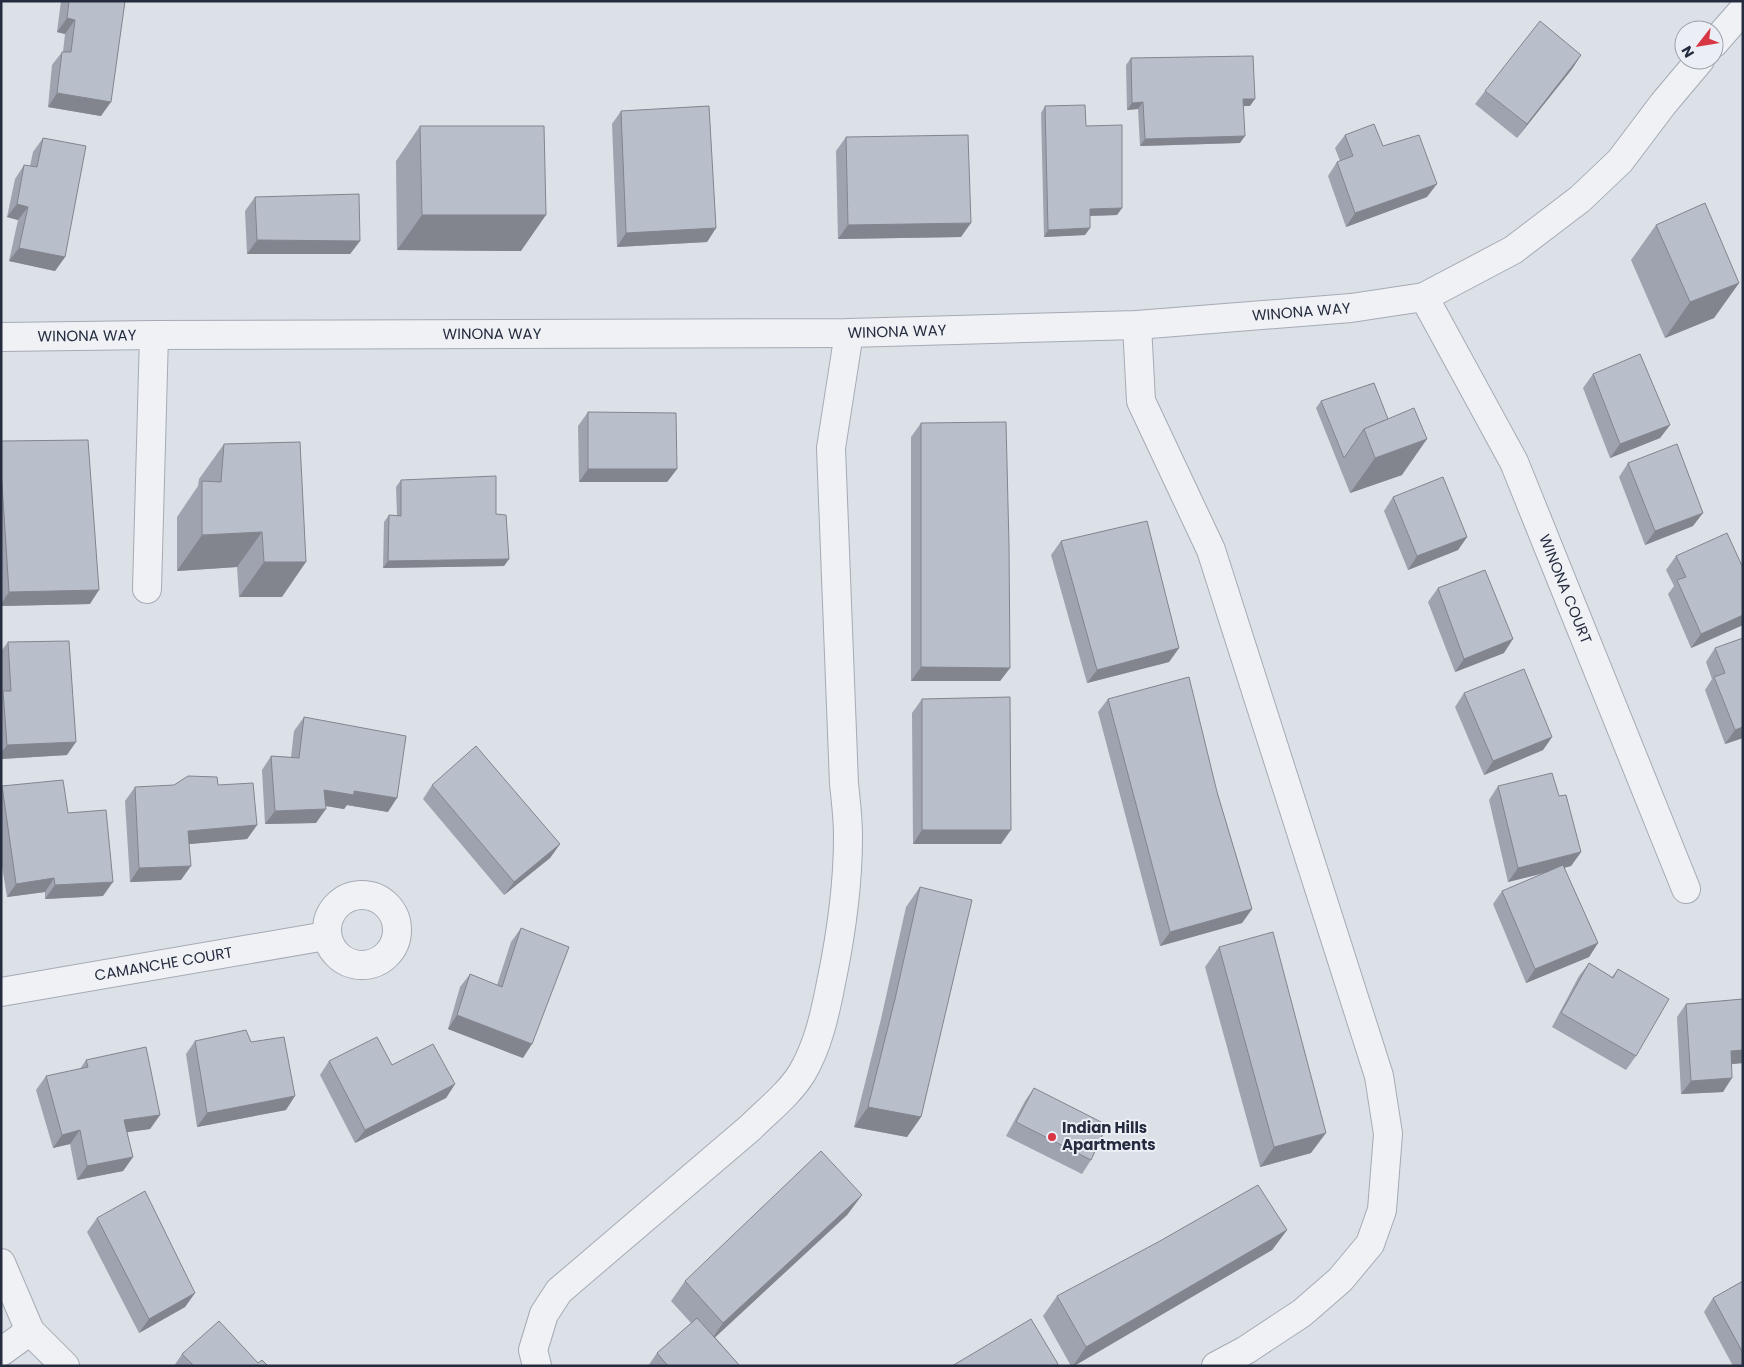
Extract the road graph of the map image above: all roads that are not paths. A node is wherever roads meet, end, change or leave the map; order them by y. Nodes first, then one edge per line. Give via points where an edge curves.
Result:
1 (1743, 10) edge
2 (1724, 32) edge
3 (1691, 70) edge
4 (1424, 297) junction
5 (1137, 325) junction
6 (849, 333) junction
7 (154, 335) junction
8 (1, 337) edge
9 (147, 589) dead end
10 (1686, 889) dead end
11 (326, 936) dead end
12 (1, 992) edge
13 (1, 1263) edge
14 (30, 1331) junction
15 (1, 1352) edge
16 (65, 1366) edge
17 (537, 1366) edge
18 (1216, 1366) edge

1 - 2 street
3 - 4 street, WINONA WAY via 1620,161 1580,199 1513,250
4 - 5 street, WINONA WAY via 1351,308
4 - 10 street, WINONA COURT via 1514,462
5 - 6 street, WINONA WAY
5 - 18 street via 1141,401 1211,550 1379,1076 1388,1134 1382,1210 1370,1244 1340,1280 1302,1313
6 - 7 street, WINONA WAY
6 - 17 street via 831,448 848,836 846,894 838,949 819,1033 801,1074 780,1099 559,1292 544,1314 533,1350
7 - 8 street, WINONA WAY
7 - 9 street
11 - 12 street, CAMANCHE COURT
13 - 14 street
14 - 15 street
14 - 16 street

